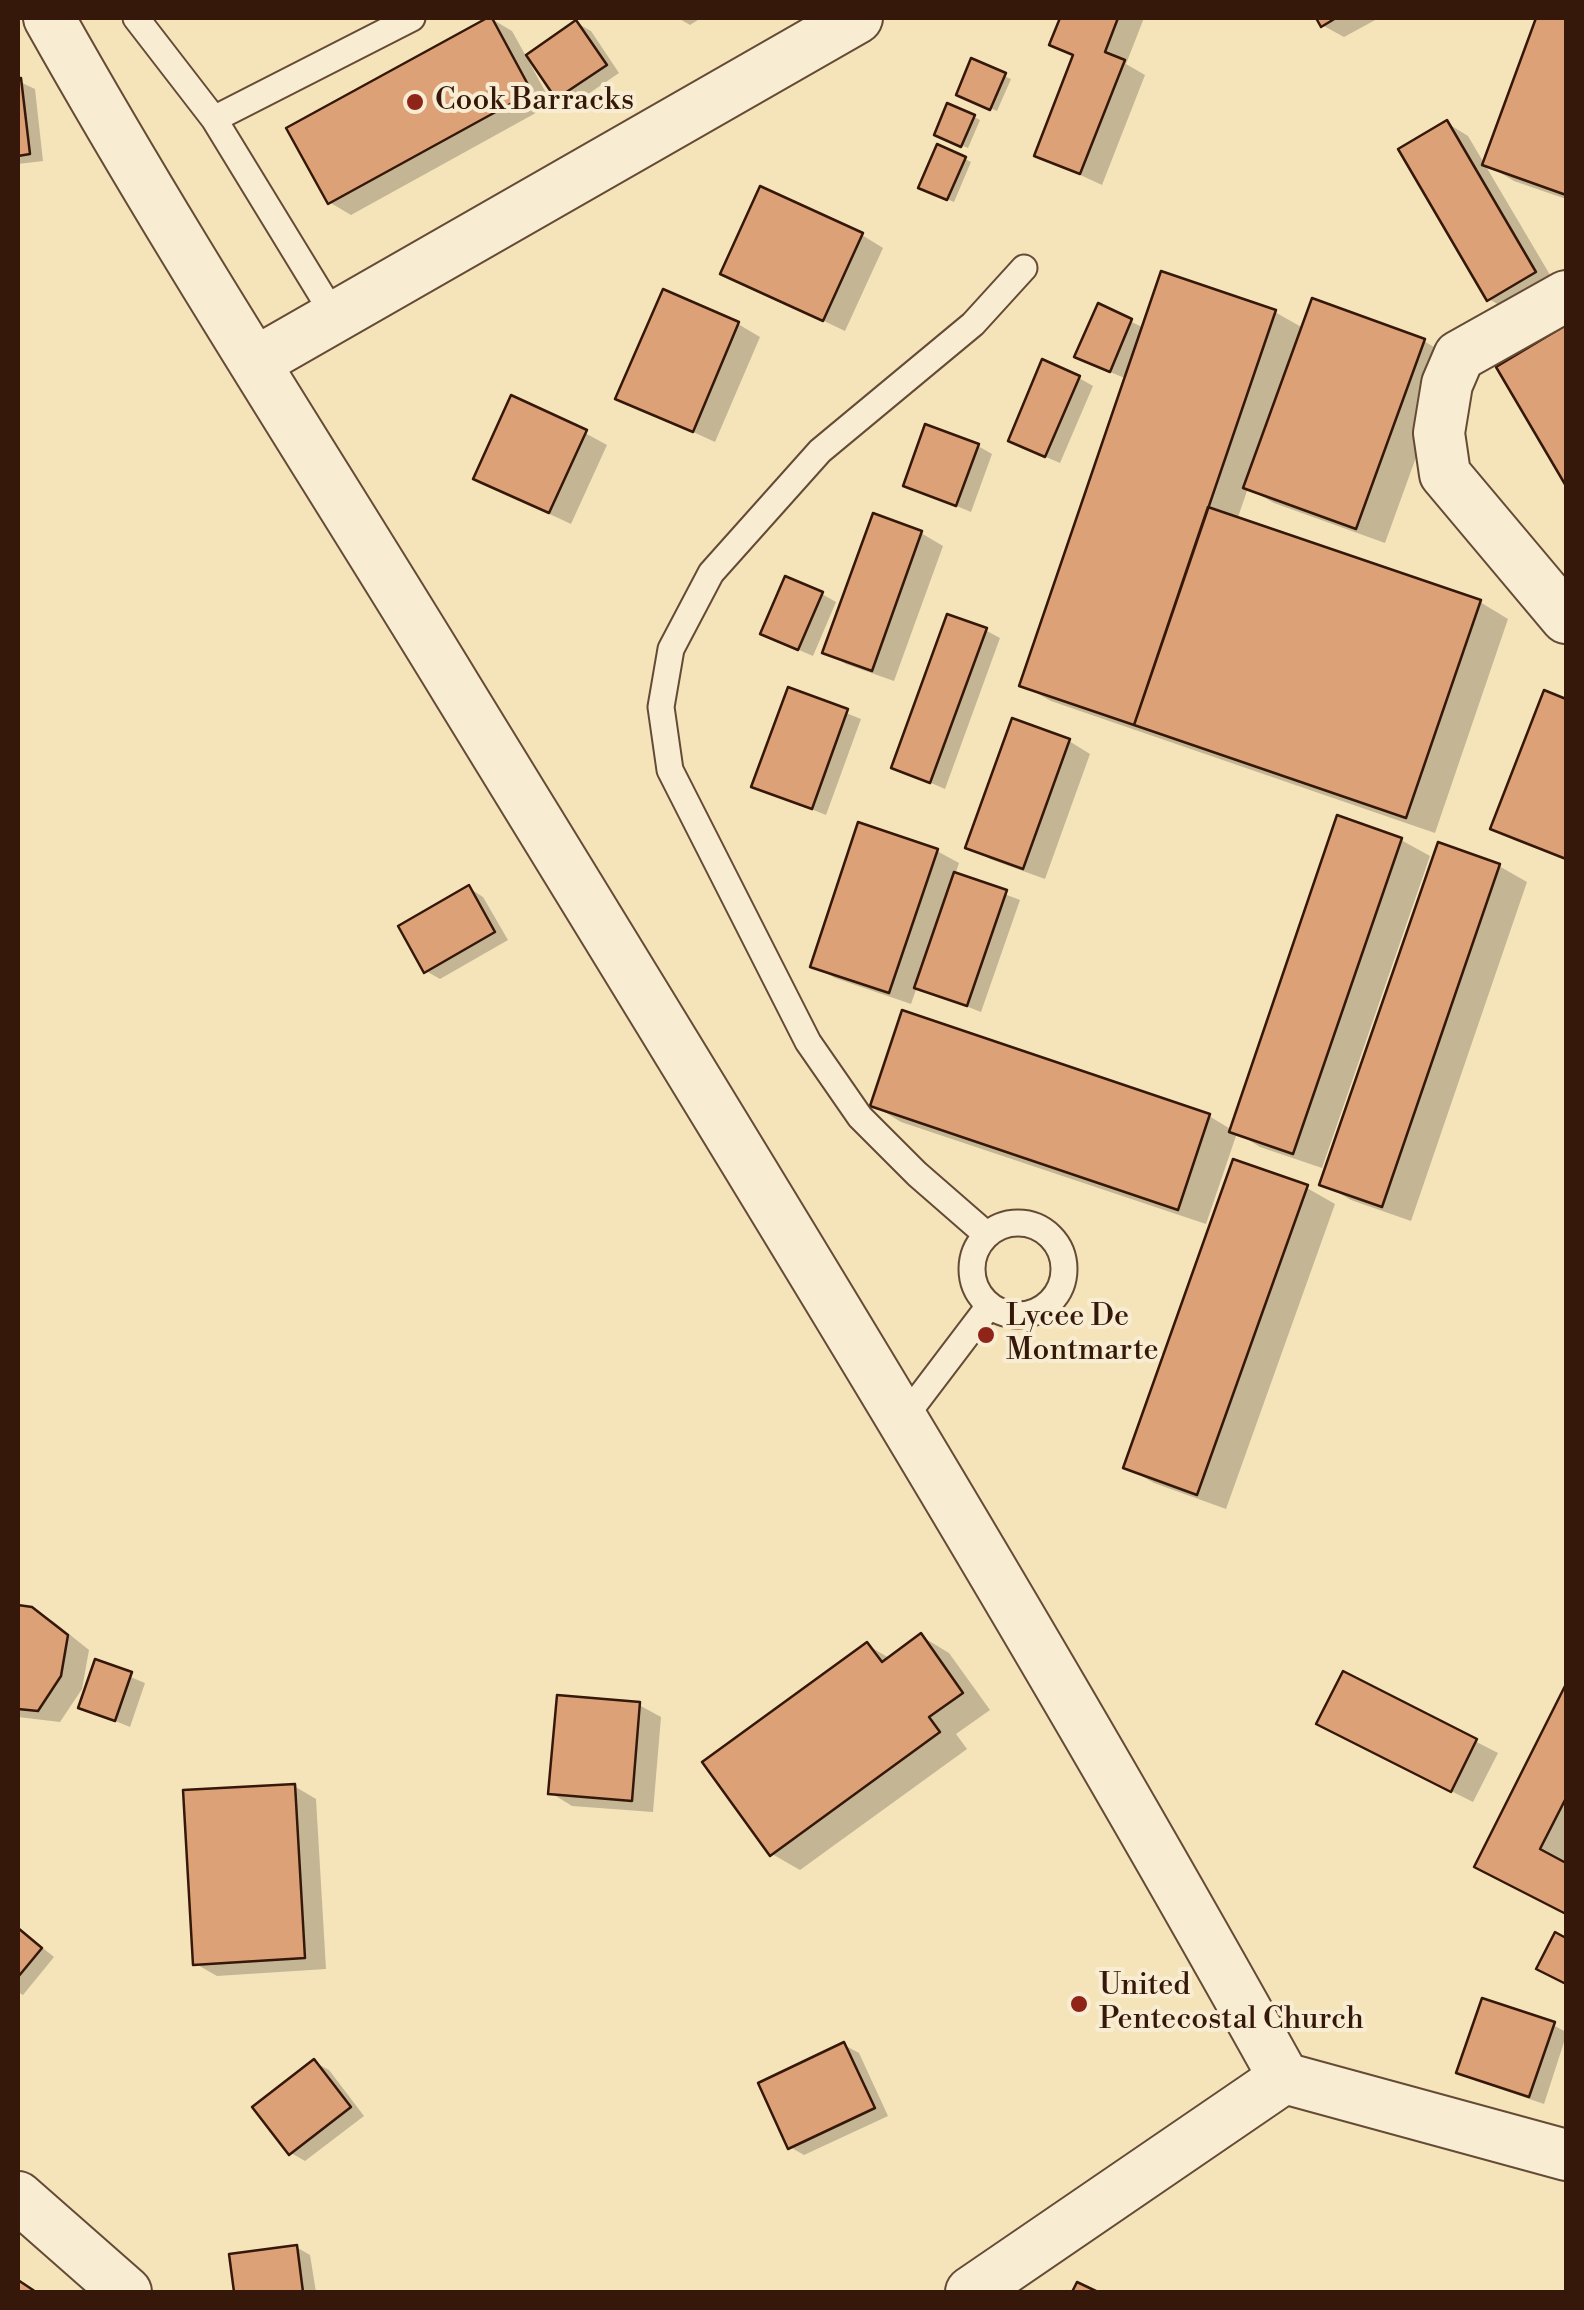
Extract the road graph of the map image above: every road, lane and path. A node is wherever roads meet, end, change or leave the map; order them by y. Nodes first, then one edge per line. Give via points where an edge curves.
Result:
1 (50, 18) edge
2 (136, 18) edge
3 (412, 18) edge
4 (857, 18) edge
5 (214, 119) junction
6 (1024, 268) dead end
7 (1566, 296) edge
8 (335, 316) junction
9 (256, 362) junction
10 (1566, 618) edge
11 (987, 1235) junction
12 (989, 1306) junction
13 (904, 1418) junction
14 (1284, 2078) junction
15 (1566, 2154) edge
16 (18, 2197) edge
17 (126, 2292) edge
18 (971, 2292) edge

1 - 9 street via 138,176
2 - 5 lane
3 - 5 lane
4 - 8 street
5 - 8 lane
6 - 11 lane via 973,324 820,452 711,574 672,650 661,707 670,770 808,1042 860,1117
7 - 10 street via 1459,356 1446,384 1438,434 1445,474
8 - 9 street
9 - 13 street
11 - 12 lane via 973,1279
11 - 12 lane via 1001,1226 1033,1226 1058,1246 1064,1277 1034,1313 1018,1316
12 - 13 lane
13 - 14 street
14 - 15 street
14 - 18 street
16 - 17 street

